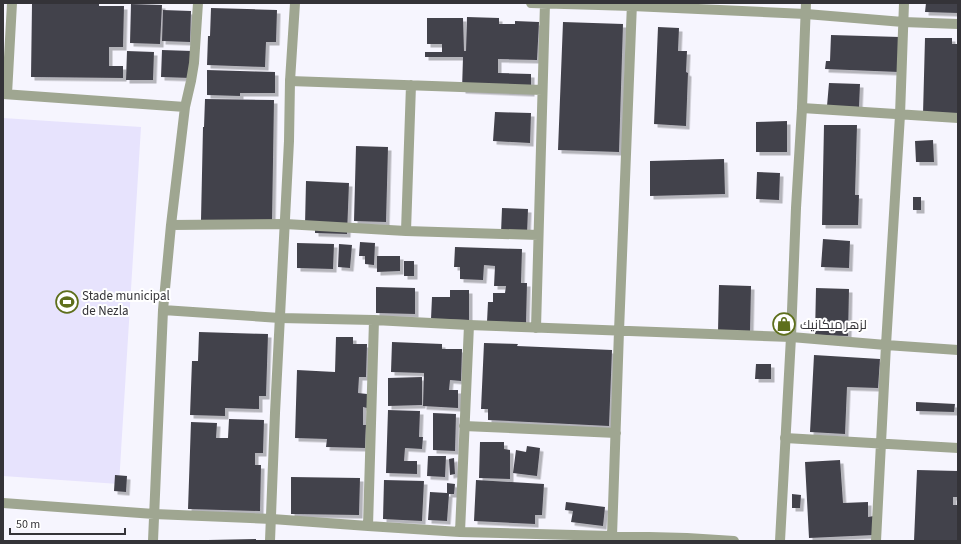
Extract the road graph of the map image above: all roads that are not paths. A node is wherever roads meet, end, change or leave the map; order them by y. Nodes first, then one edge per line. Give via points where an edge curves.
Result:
1 (12, 3) edge
2 (198, 3) edge
3 (295, 3) edge
4 (531, 3) edge
5 (544, 3) edge
6 (806, 3) edge
7 (904, 3) edge
8 (632, 5) edge
9 (722, 7) edge
10 (806, 14) junction
11 (903, 22) junction
12 (958, 24) edge
13 (290, 81) junction
14 (411, 85) junction
15 (542, 90) junction
16 (5, 94) edge
17 (185, 107) junction
18 (802, 108) junction
19 (900, 115) junction
20 (958, 118) edge
21 (285, 224) junction
22 (171, 225) junction
23 (406, 231) junction
24 (538, 235) junction
25 (164, 310) junction
26 (280, 318) junction
27 (374, 320) junction
28 (469, 325) junction
29 (536, 328) junction
30 (619, 331) junction
31 (792, 337) junction
32 (886, 345) junction
33 (958, 350) edge
34 (464, 426) junction
35 (616, 433) junction
36 (785, 438) junction
37 (881, 443) junction
38 (958, 448) edge
39 (3, 503) edge
40 (154, 514) junction
41 (272, 519) junction
42 (368, 526) junction
43 (460, 532) junction
44 (612, 536) junction
45 (518, 538) edge
46 (687, 540) edge
47 (153, 541) edge
48 (270, 541) edge
49 (734, 541) edge
50 (780, 541) edge
51 (876, 541) edge

1 - 16 street
2 - 17 street via 194,62
3 - 13 street
4 - 5 street
5 - 8 street
5 - 15 street
6 - 10 street
7 - 11 street
8 - 9 street
8 - 30 street
9 - 10 street
10 - 11 street
10 - 18 street
11 - 12 street
11 - 19 street
13 - 14 street
13 - 21 street
14 - 15 street
14 - 23 street
15 - 24 street
16 - 17 street
17 - 22 street
18 - 19 street
18 - 31 street
19 - 20 street
19 - 32 street
21 - 22 street
21 - 23 street
21 - 26 street
22 - 25 street
23 - 24 street
24 - 29 street
25 - 26 street
25 - 40 street
26 - 27 street
26 - 41 street via 274,413
27 - 28 street
27 - 42 street
28 - 29 street
28 - 34 street
29 - 30 street
30 - 31 street
30 - 35 street
31 - 32 street
31 - 36 street
32 - 33 street
32 - 37 street
34 - 35 street
34 - 43 street
35 - 44 street
36 - 37 street
36 - 50 street
37 - 38 street
37 - 51 street
39 - 40 street
40 - 41 street
40 - 47 street
41 - 42 street
41 - 48 street
42 - 43 street
43 - 45 street
44 - 45 street
44 - 46 street
46 - 49 street

